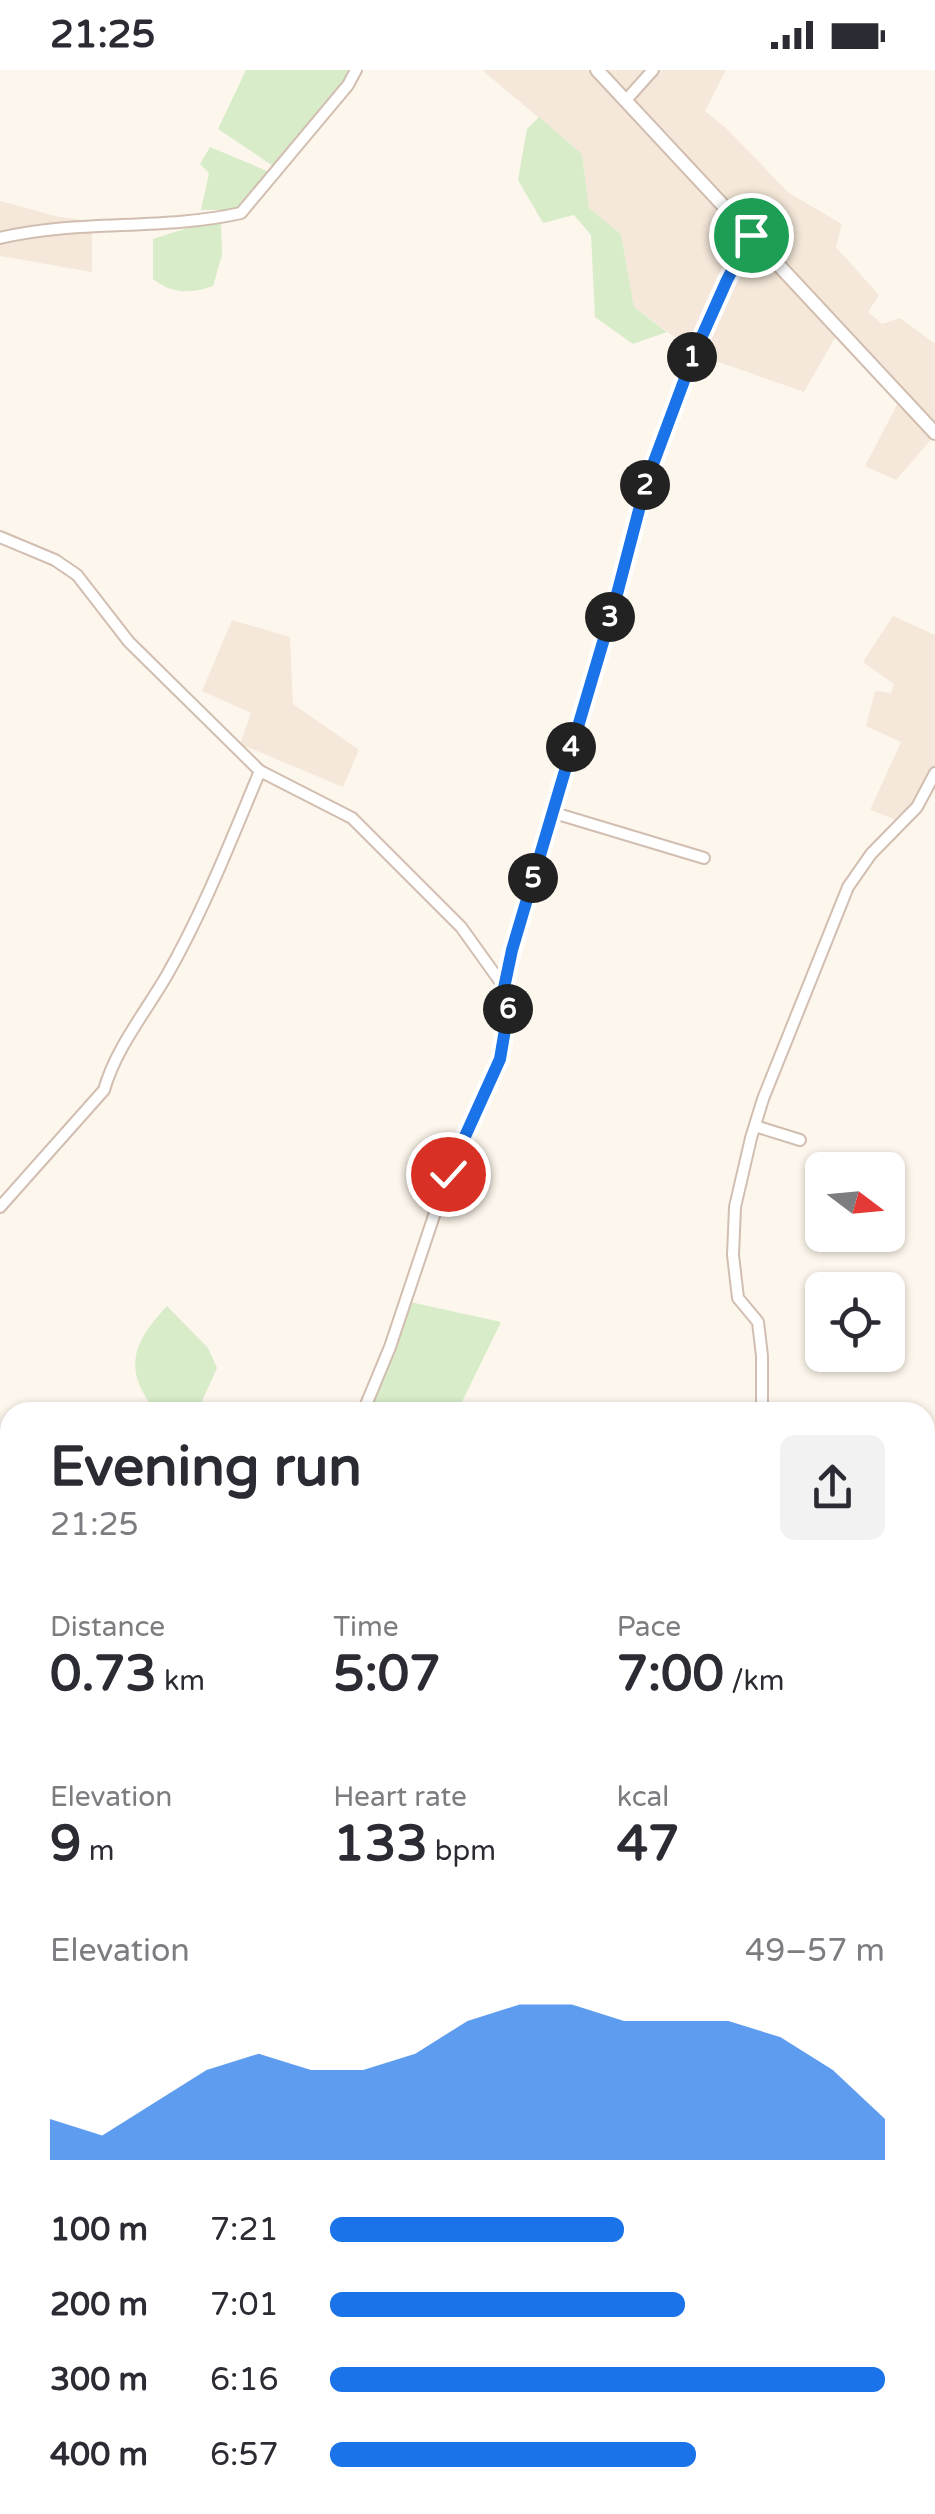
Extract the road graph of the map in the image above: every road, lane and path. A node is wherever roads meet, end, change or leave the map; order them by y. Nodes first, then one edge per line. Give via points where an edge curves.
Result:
1 (356, 70) edge
2 (597, 70) edge
3 (653, 70) edge
4 (628, 100) junction
5 (751, 235) junction
6 (0, 238) edge
7 (935, 433) edge
8 (0, 537) edge
9 (260, 771) junction
10 (935, 773) edge
11 (551, 812) junction
12 (704, 858) dead end
13 (504, 988) junction
14 (755, 1126) junction
15 (800, 1140) dead end
16 (0, 1207) edge
17 (367, 1402) edge
18 (762, 1402) edge

1 - 6 street via 241,213 42,228
2 - 4 street
3 - 4 street
4 - 5 street
5 - 7 street
5 - 11 street via 687,371 646,483
8 - 9 street via 77,575 129,642
9 - 13 street via 352,818 461,927
9 - 16 street via 199,915 104,1090
10 - 14 street via 917,808 848,888
11 - 12 street
11 - 13 street
13 - 17 street via 510,1000 500,1059 448,1174
14 - 15 street
14 - 18 street via 735,1207 732,1256 738,1298 758,1322

